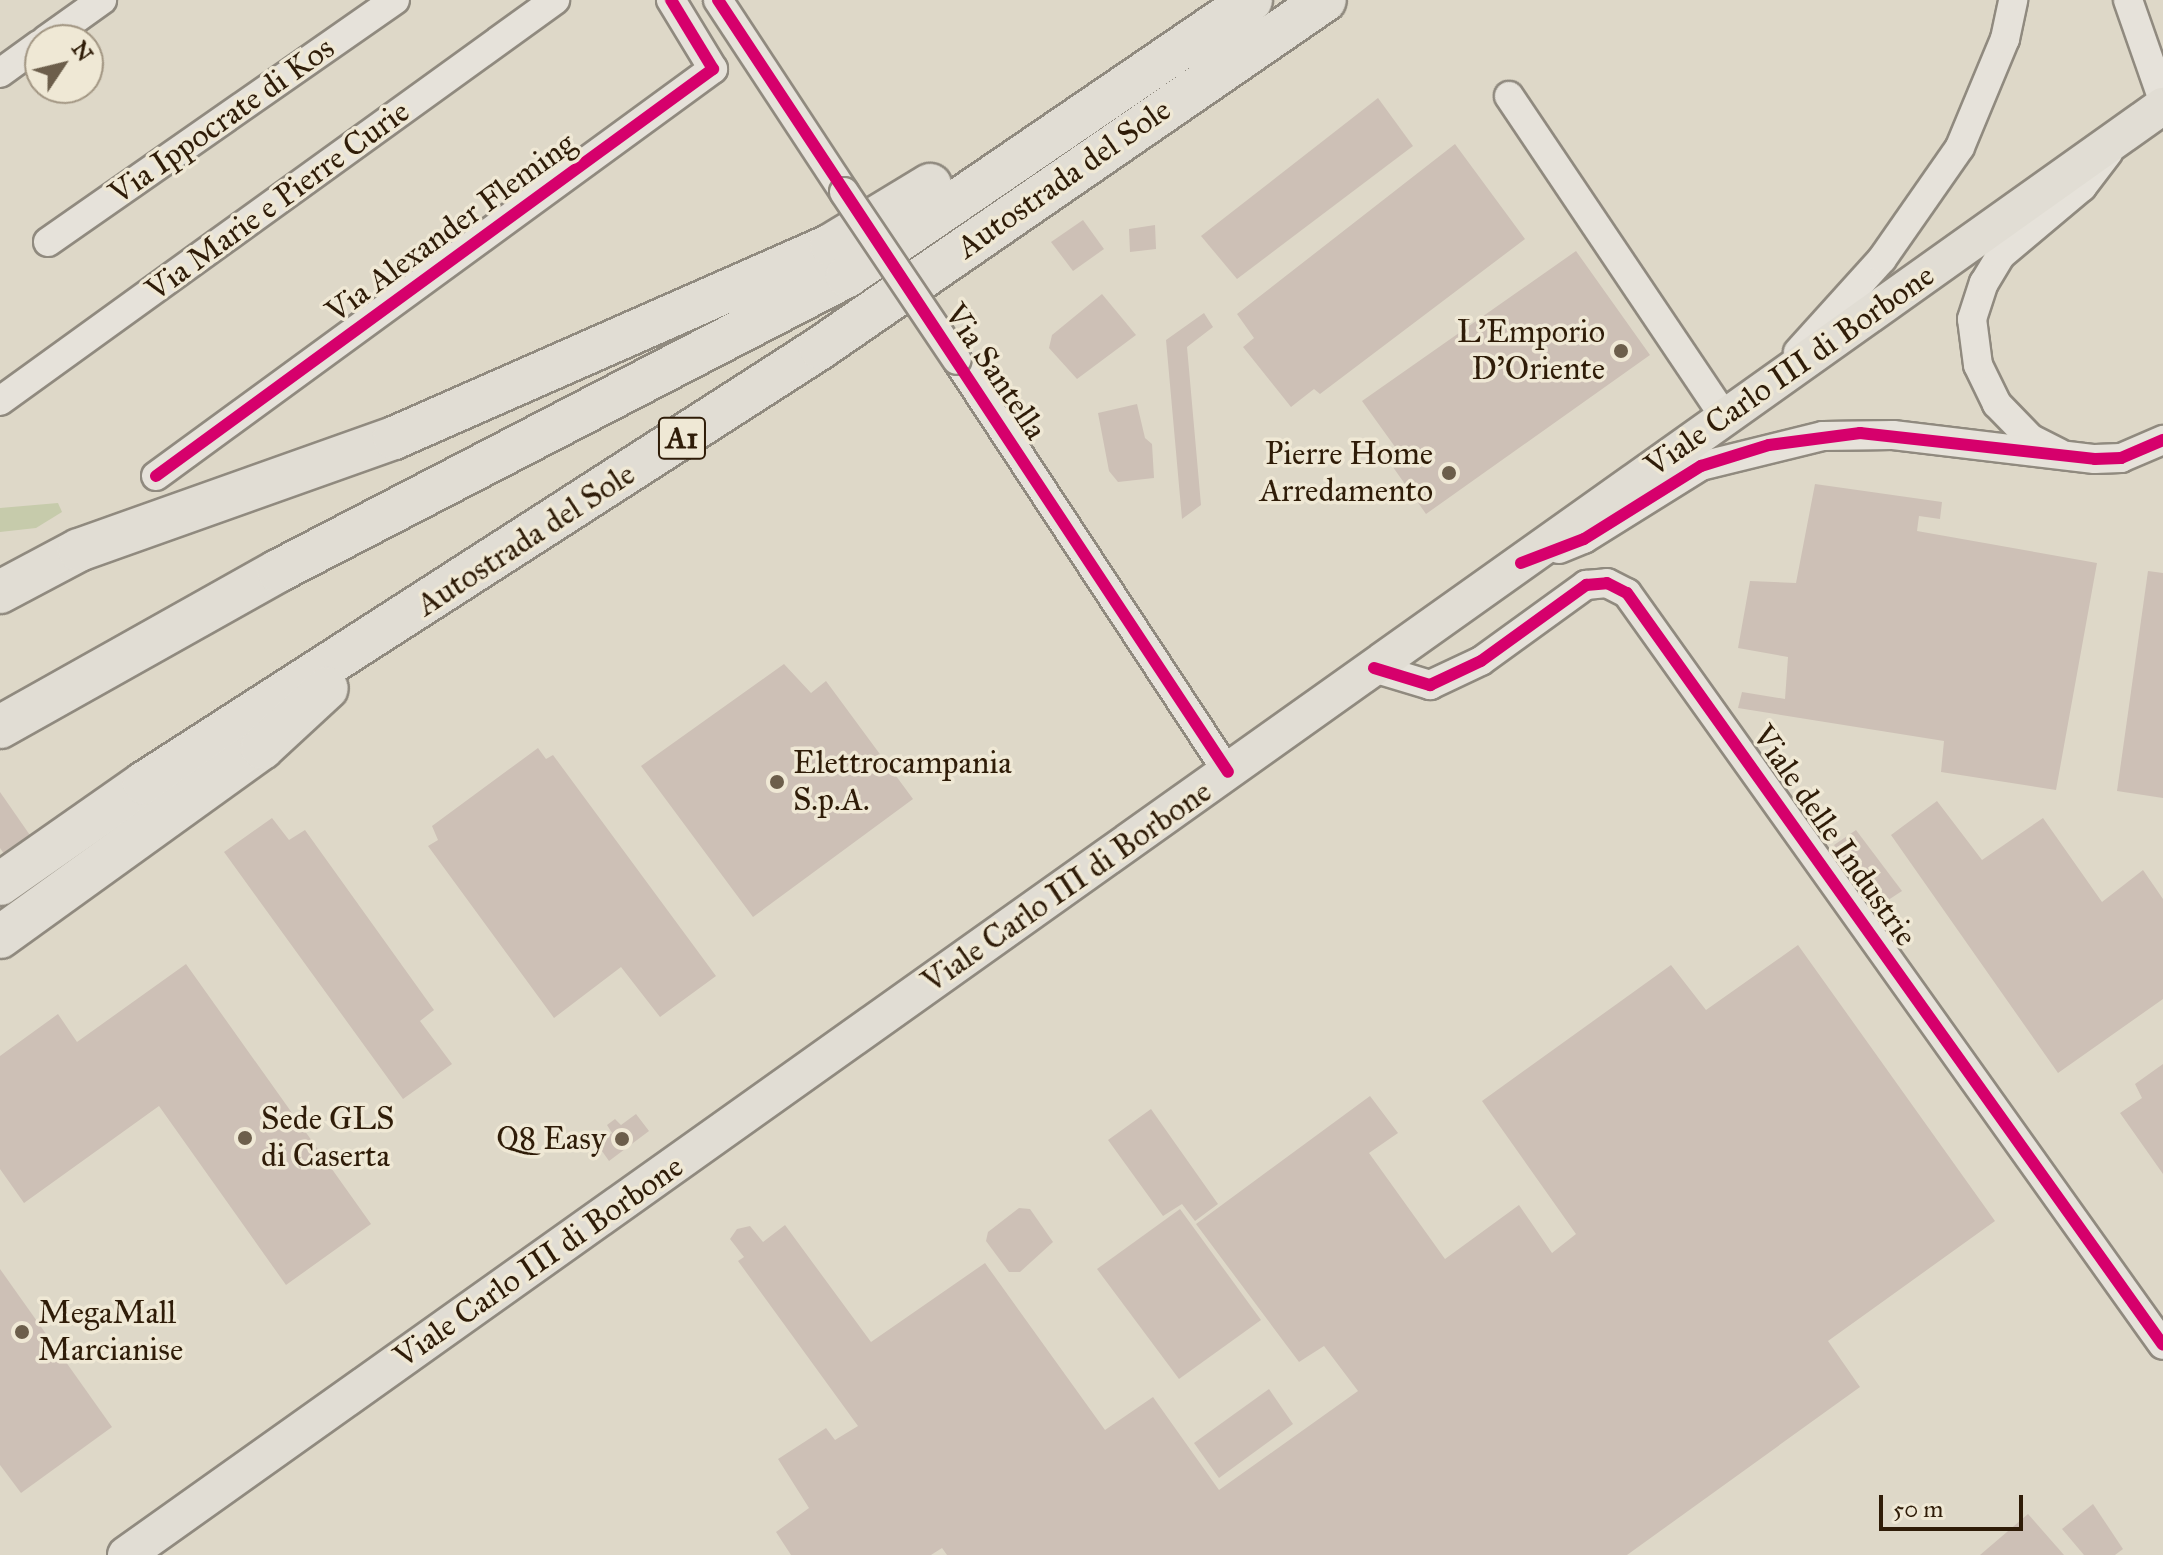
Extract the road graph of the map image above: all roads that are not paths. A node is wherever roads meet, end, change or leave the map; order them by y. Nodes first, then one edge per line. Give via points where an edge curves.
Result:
1 (102, 0) edge
2 (395, 0) edge
3 (555, 0) edge
4 (671, 0) edge
5 (718, 0) edge
6 (1325, 0) edge
7 (2013, 0) edge
8 (2128, 0) edge
9 (1244, 5) edge
10 (68, 24) edge
11 (24, 56) edge
12 (0, 73) edge
13 (1509, 96) dead end
14 (2163, 103) edge
15 (2117, 138) junction
16 (48, 242) dead end
17 (0, 401) edge
18 (1731, 412) junction
19 (2163, 440) edge
20 (2067, 457) junction
21 (156, 476) dead end
22 (1521, 563) junction
23 (0, 592) edge
24 (395, 625) junction
25 (1374, 668) junction
26 (0, 727) edge
27 (1228, 772) junction
28 (0, 884) edge
29 (0, 937) edge
30 (2163, 1345) edge
31 (126, 1555) edge

1 - 10 street
2 - 16 street, Via Ippocrate di Kos
3 - 17 street, Via Marie e Pierre Curie
4 - 21 street, Via Alexander Fleming via 713,69
5 - 27 street, Via Santella, bridge
6 - 24 highway, Autostrada del Sole / A1 via 820,348
7 - 18 street via 2005,39 1960,147 1882,259 1809,342
8 - 14 street
9 - 23 highway via 1075,91 831,245 394,438 79,550
9 - 26 highway, Autostrada del Sole / A1 via 847,276 278,571
11 - 12 street
13 - 18 street
14 - 15 main road, Viale Carlo III di Borbone
15 - 18 main road, Viale Carlo III di Borbone
15 - 20 street via 2082,187 2001,255 1972,319 1978,365 1997,404 2031,439
18 - 22 main road, Viale Carlo III di Borbone
19 - 20 street via 2121,458
20 - 22 street via 1860,433 1769,445 1701,466 1584,539
22 - 25 main road, Viale Carlo III di Borbone
24 - 28 highway, Autostrada del Sole / A1 via 144,783
24 - 29 highway via 262,748
25 - 27 main road, Viale Carlo III di Borbone
25 - 30 street, Viale delle Industrie via 1430,685 1481,661 1586,585 1607,583 1627,593
27 - 31 main road, Viale Carlo III di Borbone

